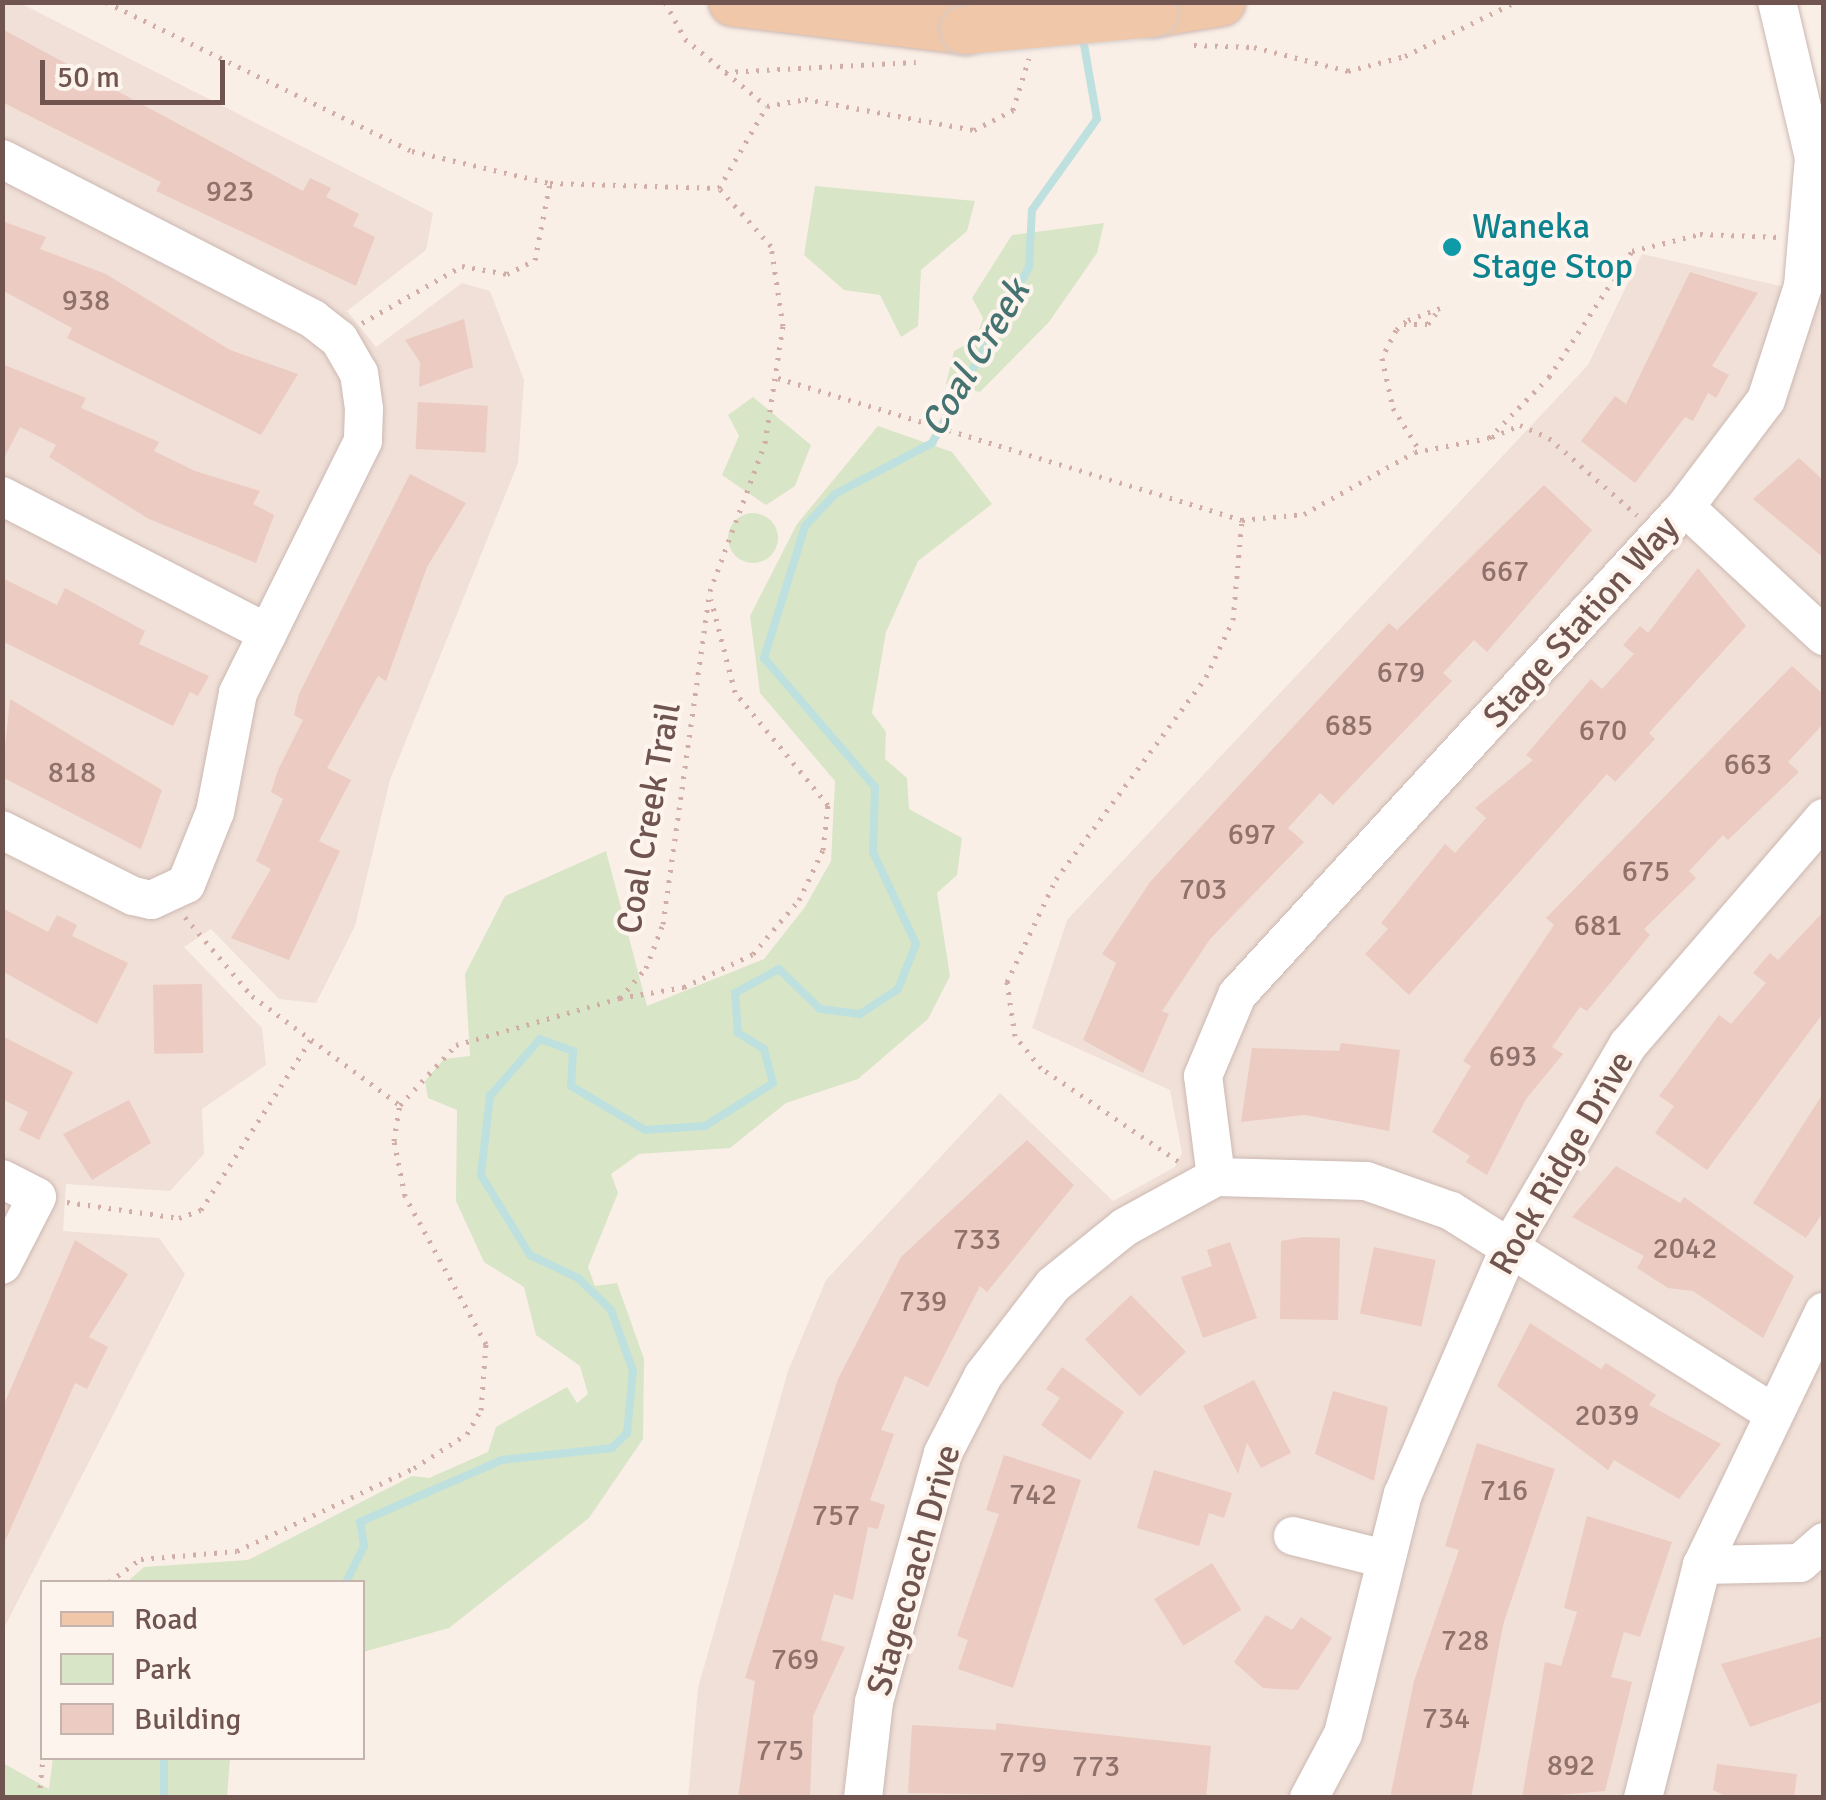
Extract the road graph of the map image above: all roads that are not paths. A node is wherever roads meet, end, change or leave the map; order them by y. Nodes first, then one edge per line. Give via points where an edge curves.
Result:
1 (733, 2) edge
2 (1221, 2) edge
3 (1777, 2) edge
4 (2, 159) edge
5 (2, 496) edge
6 (1685, 507) junction
7 (268, 632) junction
8 (1824, 636) edge
9 (1824, 818) edge
10 (2, 830) edge
11 (1216, 1176) junction
12 (2, 1179) edge
13 (1511, 1245) junction
14 (2, 1265) edge
15 (1824, 1312) edge
16 (1770, 1411) junction
17 (1293, 1536) dead end
18 (1824, 1542) edge
19 (1385, 1559) junction
20 (1702, 1565) junction
21 (863, 1798) edge
22 (1310, 1798) edge
23 (1643, 1798) edge

1 - 2 main road, bridge via 965,30 1163,30
3 - 6 street, Stage Station Way via 1814,158 1804,286 1766,400
4 - 7 street via 339,339 359,373 363,441
5 - 7 street
6 - 8 street
6 - 11 street, Stage Station Way via 1237,996 1203,1076
7 - 10 street via 229,716 201,858 168,896 133,896
9 - 13 street, Rock Ridge Drive via 1628,1045
11 - 13 street via 1366,1181 1452,1211
11 - 21 street, Stagecoach Drive via 1125,1226 1053,1284 983,1376 944,1454 874,1702
12 - 14 street via 37,1197
13 - 16 street
13 - 19 street, Rock Ridge Drive via 1403,1494
15 - 16 street
16 - 20 street
17 - 19 street
18 - 20 street via 1800,1563
19 - 22 street, Rock Ridge Drive via 1343,1734
20 - 23 street

